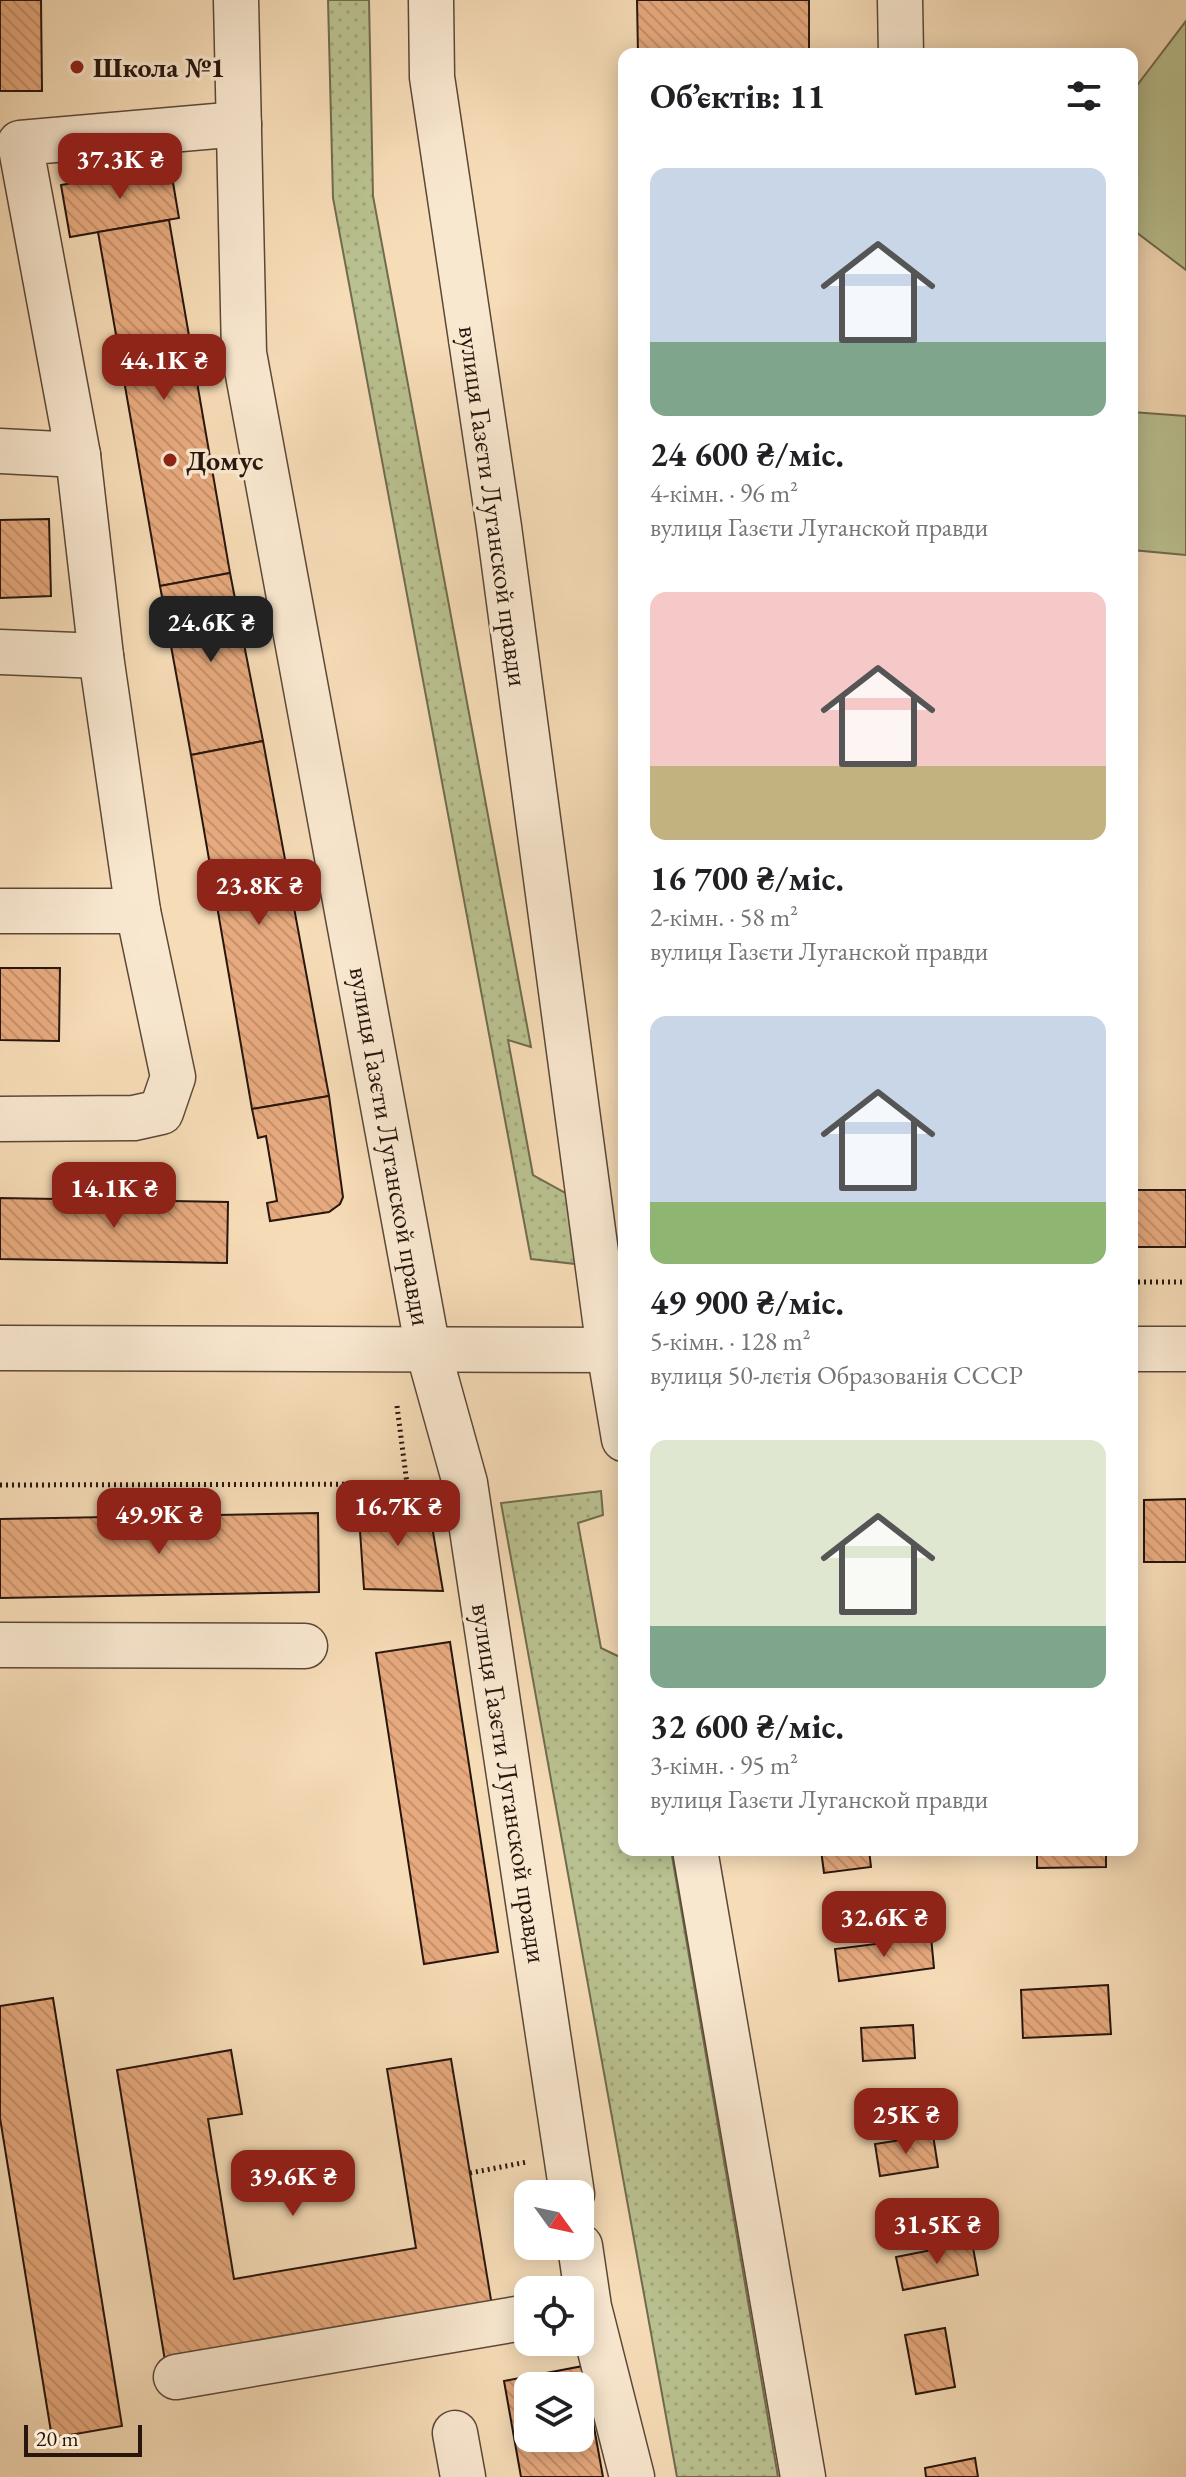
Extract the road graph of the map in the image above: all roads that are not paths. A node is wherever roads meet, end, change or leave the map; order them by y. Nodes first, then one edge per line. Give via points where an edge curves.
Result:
1 (236, 0) edge
2 (431, 0) edge
3 (900, 0) edge
4 (901, 48) edge
5 (239, 124) junction
6 (10, 143) edge
7 (0, 451) edge
8 (78, 455) junction
9 (0, 652) edge
10 (101, 656) junction
11 (0, 911) edge
12 (138, 911) junction
13 (0, 1119) edge
14 (0, 1348) edge
15 (1138, 1349) edge
16 (1186, 1349) edge
17 (428, 1350) junction
18 (616, 1350) edge
19 (618, 1372) edge
20 (0, 1645) edge
21 (305, 1646) dead end
22 (696, 1856) edge
23 (570, 2180) edge
24 (514, 2319) edge
25 (594, 2340) edge
26 (176, 2377) dead end
27 (455, 2433) dead end
28 (463, 2477) edge
29 (632, 2477) edge
30 (803, 2477) edge

1 - 5 street, вулиця Газєти Луганской правди
2 - 18 street, вулиця Газєти Луганской правди via 432,77
3 - 4 street
5 - 6 street
5 - 17 street, вулиця Газєти Луганской правди via 244,353
6 - 8 street
7 - 8 street
8 - 10 street
9 - 10 street
10 - 12 street
11 - 12 street
12 - 13 street via 173,1077 161,1112 134,1118
14 - 17 street
15 - 16 street
17 - 18 street
17 - 23 street, вулиця Газєти Луганской правди via 465,1483
18 - 19 street, вулиця Газєти Луганской правди
20 - 21 street
22 - 30 street
24 - 26 street
25 - 29 street
27 - 28 street

